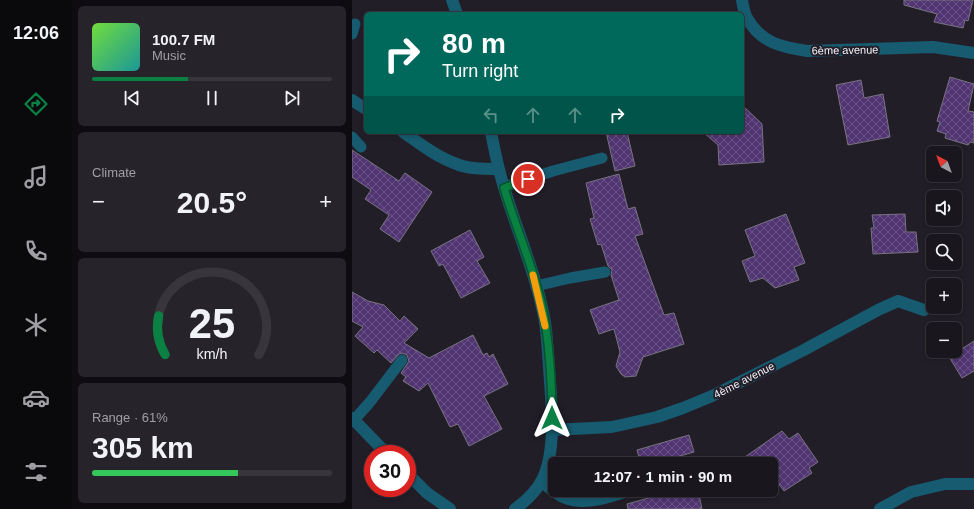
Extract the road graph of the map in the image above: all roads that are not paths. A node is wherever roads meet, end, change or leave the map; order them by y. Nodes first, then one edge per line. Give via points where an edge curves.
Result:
1 (452, 0) edge
2 (742, 0) edge
3 (456, 12) edge
4 (974, 53) edge
5 (352, 100) edge
6 (364, 108) edge
7 (405, 134) edge
8 (491, 134) edge
9 (352, 138) edge
10 (361, 147) dead end
11 (602, 158) dead end
12 (498, 169) junction
13 (504, 188) junction
14 (605, 272) dead end
15 (536, 286) junction
16 (924, 310) dead end
17 (402, 360) dead end
18 (353, 419) edge
19 (552, 430) junction
20 (378, 445) edge
21 (416, 482) edge
22 (541, 482) junction
23 (974, 484) edge
24 (548, 487) edge
25 (563, 497) edge
26 (608, 497) edge
27 (450, 509) edge
28 (514, 509) edge
29 (880, 509) edge

1 - 3 street
2 - 4 street, 6ème avenue via 747,18 762,37 790,48 807,51 934,47
5 - 6 street
7 - 12 street via 455,164 480,169
8 - 12 street
9 - 10 lane
11 - 13 lane
12 - 13 street
13 - 15 street
14 - 15 lane
15 - 19 street via 544,321
16 - 19 street, 4ème avenue via 898,301 712,396 657,417 612,427
17 - 18 lane via 370,402
18 - 20 street
19 - 22 street via 548,463
21 - 27 street
22 - 24 lane
22 - 28 street via 522,504
23 - 29 street via 945,484 912,492
25 - 26 lane via 580,502

